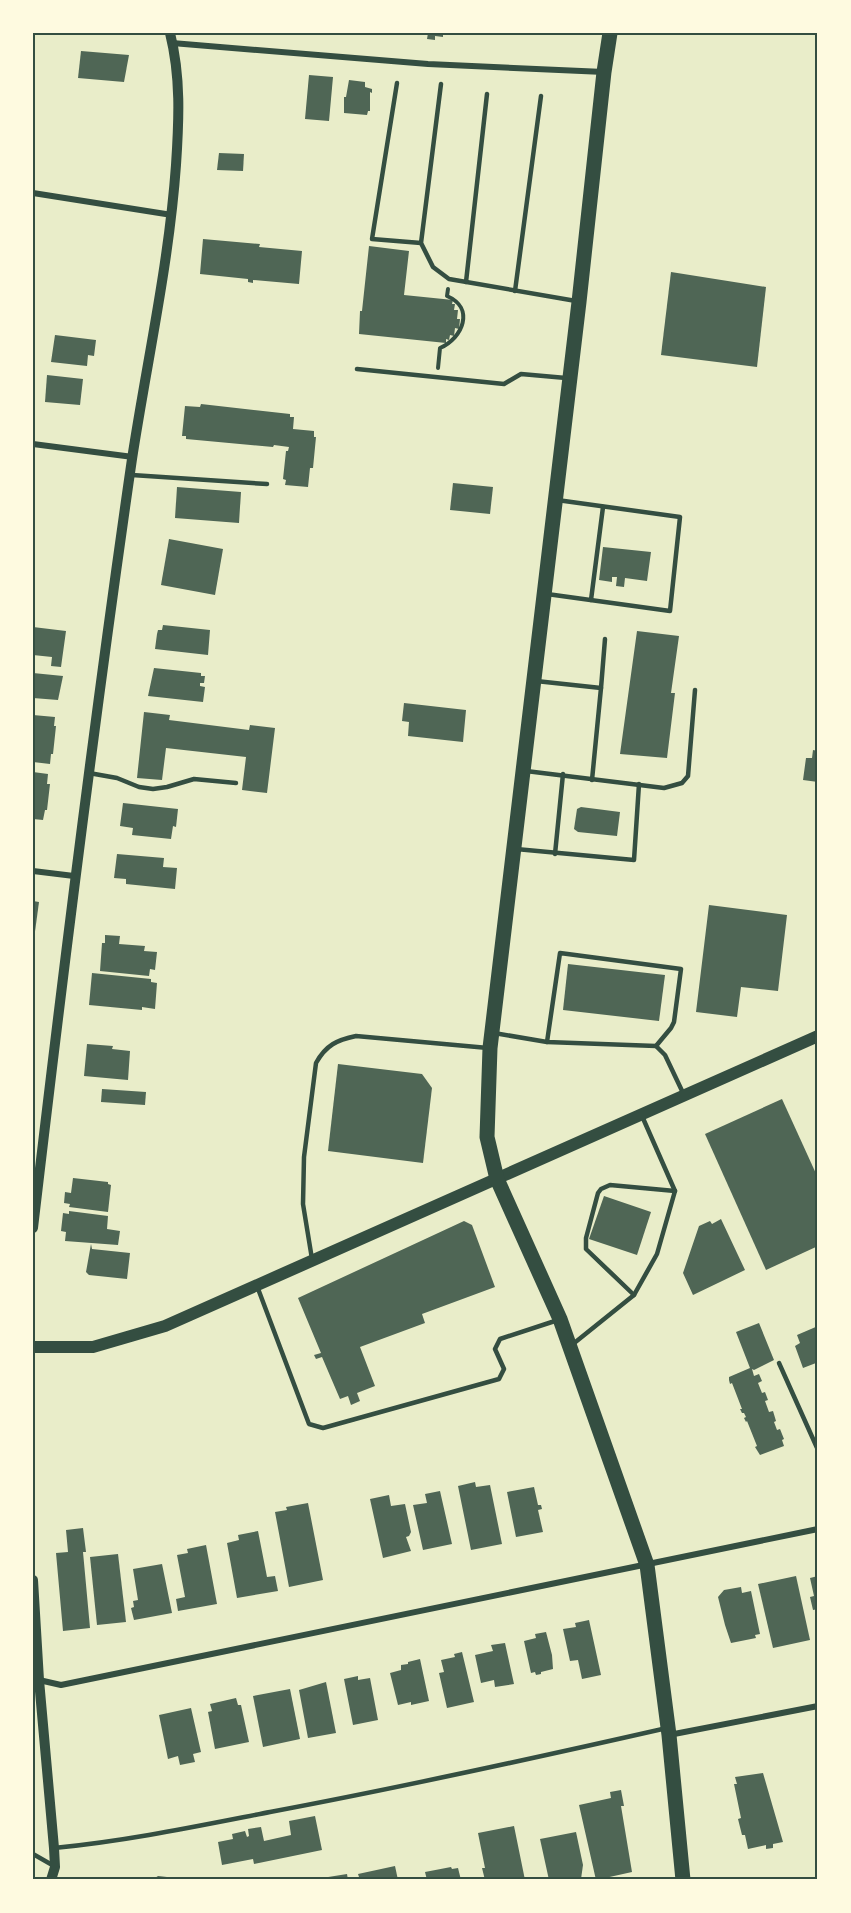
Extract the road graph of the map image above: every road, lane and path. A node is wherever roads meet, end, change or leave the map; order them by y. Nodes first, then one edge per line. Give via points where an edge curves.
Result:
1 (610, 33) edge
2 (171, 38) edge
3 (604, 72) junction
4 (397, 83) dead end
5 (441, 84) dead end
6 (487, 94) dead end
7 (541, 96) dead end
8 (33, 193) edge
9 (172, 215) junction
10 (421, 243) junction
11 (449, 279) junction
12 (466, 282) junction
13 (515, 291) junction
14 (579, 302) junction
15 (357, 369) dead end
16 (437, 377) junction
17 (570, 378) junction
18 (33, 444) edge
19 (133, 458) junction
20 (130, 475) junction
21 (267, 484) dead end
22 (555, 500) junction
23 (603, 507) junction
24 (544, 594) junction
25 (591, 600) junction
26 (605, 639) dead end
27 (534, 681) junction
28 (600, 687) junction
29 (695, 690) dead end
30 (523, 771) junction
31 (89, 773) junction
32 (563, 774) junction
33 (592, 780) junction
34 (236, 783) dead end
35 (639, 784) junction
36 (514, 849) junction
37 (555, 854) junction
38 (33, 871) edge
39 (74, 876) junction
40 (818, 1036) edge
41 (491, 1040) junction
42 (548, 1042) junction
43 (656, 1046) junction
44 (685, 1096) junction
45 (642, 1116) junction
46 (497, 1179) junction
47 (675, 1191) junction
48 (33, 1228) edge
49 (312, 1262) junction
50 (257, 1286) junction
51 (634, 1295) junction
52 (560, 1319) junction
53 (570, 1346) junction
54 (33, 1347) edge
55 (779, 1363) dead end
56 (818, 1450) edge
57 (818, 1529) edge
58 (647, 1565) junction
59 (33, 1580) edge
60 (36, 1677) edge
61 (818, 1706) edge
62 (669, 1732) junction
63 (54, 1848) junction
64 (33, 1854) edge
65 (55, 1867) junction
66 (51, 1880) edge
67 (683, 1880) edge

1 - 3 main road
2 - 3 street via 428,64
2 - 9 street via 179,111
3 - 14 main road
4 - 10 lane via 372,239
5 - 10 lane
6 - 12 lane
7 - 13 lane
8 - 9 street
9 - 19 street
10 - 11 lane via 433,267
11 - 12 lane
11 - 16 path via 447,296 459,305 463,322 455,339 440,348
12 - 13 lane
13 - 14 lane
14 - 17 main road
15 - 16 lane
16 - 17 lane via 504,384 521,374
17 - 22 main road
18 - 19 street
19 - 20 street
20 - 21 lane
20 - 31 street
22 - 23 lane
22 - 24 main road
23 - 25 lane
23 - 25 lane via 680,517 670,610
24 - 25 lane
24 - 27 main road
26 - 28 lane
27 - 28 lane
27 - 30 main road
28 - 33 lane
29 - 35 lane via 688,776 682,783 664,788
30 - 32 lane
30 - 36 main road
31 - 34 lane via 153,789 194,779
31 - 39 street
32 - 33 lane
32 - 37 lane
33 - 35 lane
35 - 37 lane via 634,860
36 - 37 lane
36 - 41 main road
38 - 39 street
39 - 48 street
40 - 44 main road
41 - 42 lane
41 - 46 main road via 487,1137
41 - 49 lane via 356,1036 340,1039 322,1051 316,1063 304,1157 303,1204
42 - 43 lane
42 - 43 lane via 560,953 681,969 674,1022
43 - 44 lane via 665,1055
44 - 45 main road
45 - 46 main road
45 - 47 lane
46 - 49 main road
46 - 52 main road
47 - 51 lane via 657,1254
47 - 51 lane via 610,1185 598,1193 586,1249
49 - 50 main road
50 - 52 lane via 309,1424 323,1428 500,1379 504,1369 495,1349 500,1339
50 - 54 main road via 165,1326 93,1347
51 - 53 lane
52 - 53 main road
53 - 58 main road
55 - 56 lane
57 - 58 street
58 - 60 street via 61,1685
58 - 62 main road
59 - 60 street
60 - 63 street
61 - 62 street
62 - 63 lane via 184,1829
62 - 67 main road
63 - 65 street
64 - 65 lane
65 - 66 street

